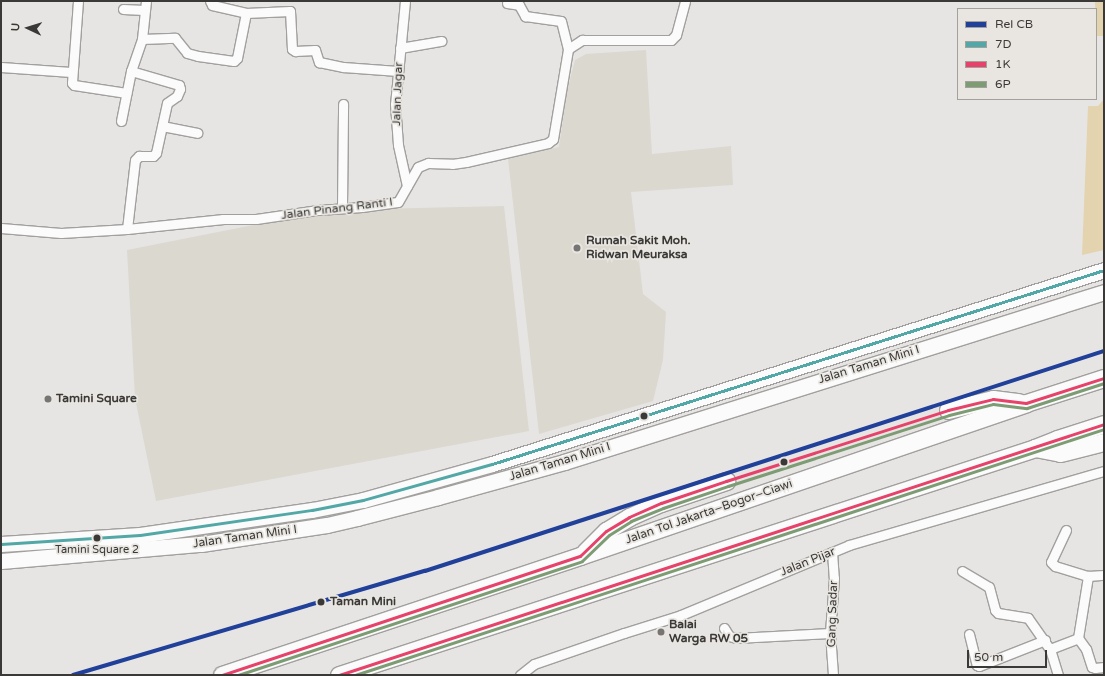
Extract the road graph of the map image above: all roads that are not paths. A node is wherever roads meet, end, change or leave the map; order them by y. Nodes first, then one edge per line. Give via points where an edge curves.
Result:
1 (78, 1) edge
2 (406, 1) edge
3 (686, 1) edge
4 (210, 2) edge
5 (507, 3) dead end
6 (145, 5) edge
7 (123, 9) dead end
8 (246, 13) junction
9 (142, 39) junction
10 (442, 41) dead end
11 (400, 48) junction
12 (568, 49) junction
13 (1, 67) edge
14 (131, 71) junction
15 (398, 71) junction
16 (71, 72) junction
17 (126, 93) junction
18 (343, 104) dead end
19 (121, 121) dead end
20 (162, 126) junction
21 (197, 133) dead end
22 (407, 186) junction
23 (342, 207) junction
24 (1, 228) edge
25 (127, 229) junction
26 (1104, 270) edge
27 (1104, 292) edge
28 (1104, 378) edge
29 (1026, 403) junction
30 (948, 410) dead end
31 (1104, 424) edge
32 (1104, 442) edge
33 (1035, 448) junction
34 (1104, 471) edge
35 (726, 481) dead end
36 (1066, 530) dead end
37 (1, 544) edge
38 (832, 552) junction
39 (580, 556) junction
40 (1, 561) edge
41 (962, 570) dead end
42 (1104, 575) edge
43 (1088, 576) junction
44 (724, 628) dead end
45 (830, 633) junction
46 (969, 634) dead end
47 (1078, 638) junction
48 (1045, 640) junction
49 (1050, 649) junction
50 (1104, 667) edge
51 (222, 675) edge
52 (339, 675) edge
53 (520, 675) edge
54 (833, 675) edge
55 (1058, 675) edge

1 - 16 street
2 - 11 street, Jalan Jagar
3 - 12 street via 676,35 672,40 582,40
4 - 8 street
5 - 12 street via 519,5 525,16 561,22
6 - 7 street
6 - 9 street
8 - 9 street via 237,58 234,61 187,53 175,38
8 - 15 street via 290,11 292,49 315,50 319,62 343,67
9 - 14 street
10 - 11 street
11 - 15 street, Jalan Jagar
12 - 22 street, Jalan Pinang Ranti I via 553,139 548,143 466,162 428,163 418,167
13 - 16 street
14 - 17 street
14 - 20 street via 179,85 177,96 167,103
15 - 22 street, Jalan Jagar via 395,104 398,145
16 - 17 street via 74,85
17 - 19 street
18 - 23 street
20 - 21 street
20 - 25 street via 155,155 139,156 135,160
22 - 23 street, Jalan Pinang Ranti I via 398,202
23 - 25 street, Jalan Pinang Ranti I via 256,219 223,219
24 - 25 street, Jalan Pinang Ranti I via 61,233
26 - 37 main road, Jalan Taman Mini I via 492,464 363,500 140,535
27 - 40 main road, Jalan Taman Mini I via 558,464 327,525 201,544
28 - 29 highway, Jalan Tol Jakarta–Bogor–Ciawi
29 - 30 highway via 993,399
29 - 39 highway, Jalan Tol Jakarta–Bogor–Ciawi
31 - 33 highway
32 - 33 highway via 1060,453
33 - 52 highway
34 - 38 street, Jalan Pijar
35 - 39 highway via 629,517 606,531
36 - 43 street via 1051,562
38 - 45 street, Gang Sadar via 834,578
38 - 53 street, Jalan Pijar via 681,615 534,664
39 - 51 highway, Jalan Tol Jakarta–Bogor–Ciawi
41 - 48 street via 989,586 994,610 998,613 1028,618
42 - 43 street
43 - 47 street
44 - 45 street via 729,636 736,638
45 - 54 street, Gang Sadar
46 - 48 street via 979,666
47 - 49 street
47 - 50 street via 1086,649 1092,667
48 - 49 street
49 - 55 street

